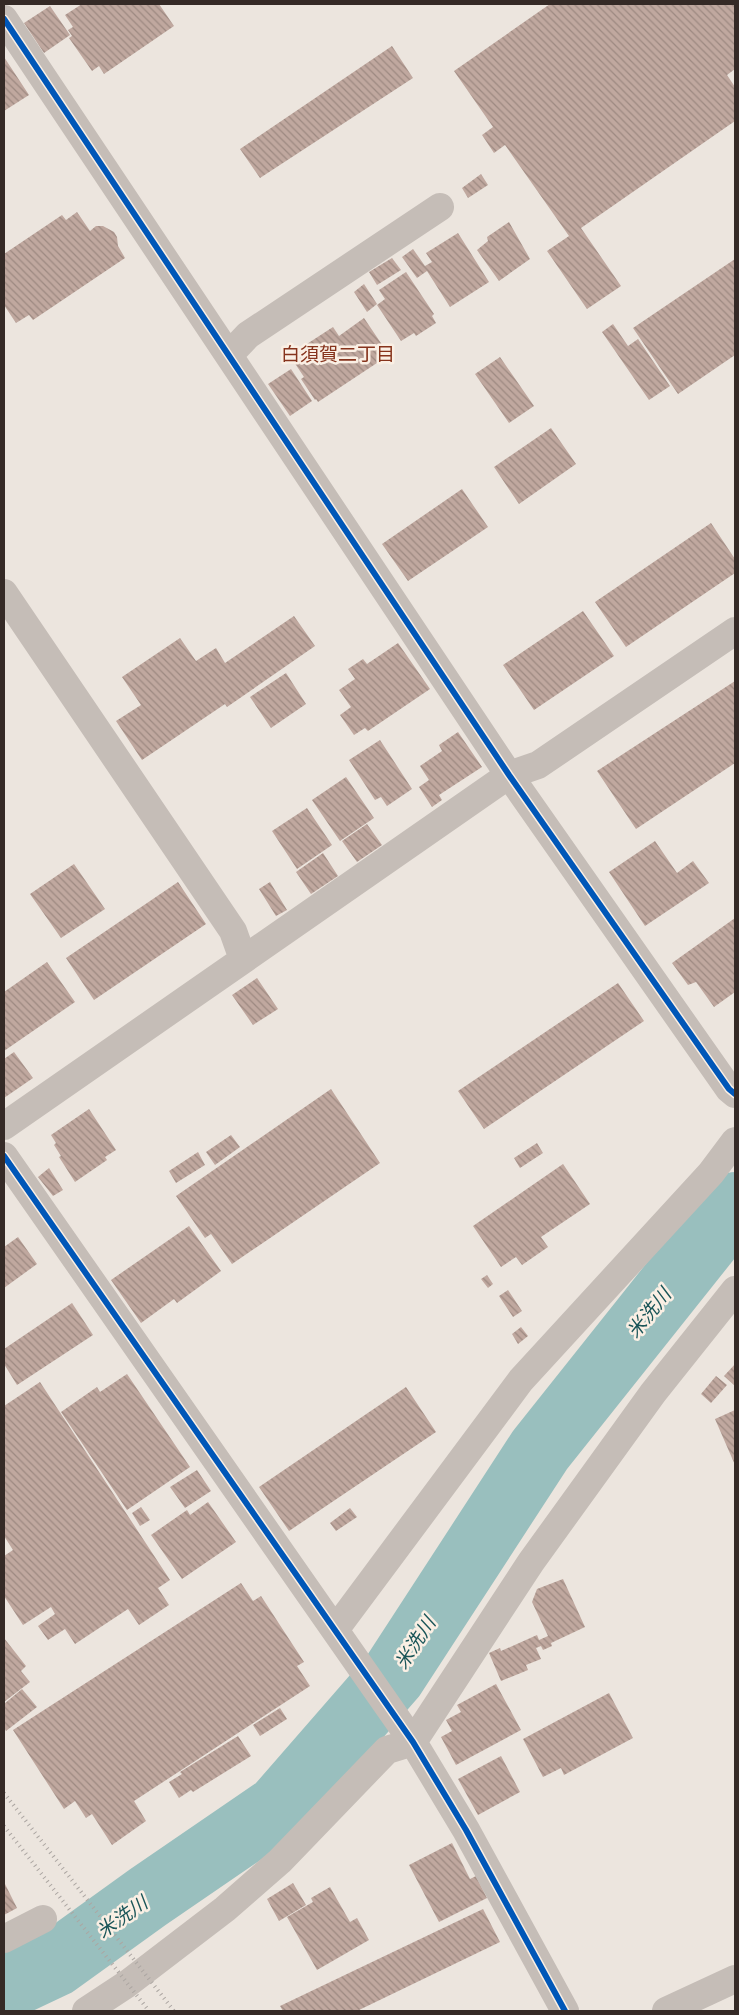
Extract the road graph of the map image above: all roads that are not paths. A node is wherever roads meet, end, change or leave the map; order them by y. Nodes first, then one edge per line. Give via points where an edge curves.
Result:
1 (4, 19) edge
2 (440, 207) dead end
3 (229, 355) junction
4 (4, 593) edge
5 (735, 631) edge
6 (509, 776) junction
7 (243, 959) junction
8 (735, 1094) edge
9 (4, 1126) edge
10 (735, 1141) edge
11 (4, 1156) edge
12 (735, 1290) edge
13 (342, 1640) junction
14 (409, 1736) junction
15 (43, 1919) dead end
16 (4, 1939) edge
17 (735, 1980) edge
18 (86, 2011) edge
19 (565, 2011) edge
20 (666, 2011) edge

1 - 3 street
2 - 3 street via 248,335
3 - 6 street
4 - 7 street via 233,931
5 - 6 street via 538,765
6 - 7 street
6 - 8 street via 728,1089
7 - 9 street
10 - 13 street via 711,1173 521,1380
11 - 13 street
12 - 14 street via 653,1393
13 - 14 street
14 - 18 street via 387,1750 280,1861 225,1909
14 - 19 street via 466,1830
15 - 16 street
17 - 20 street

